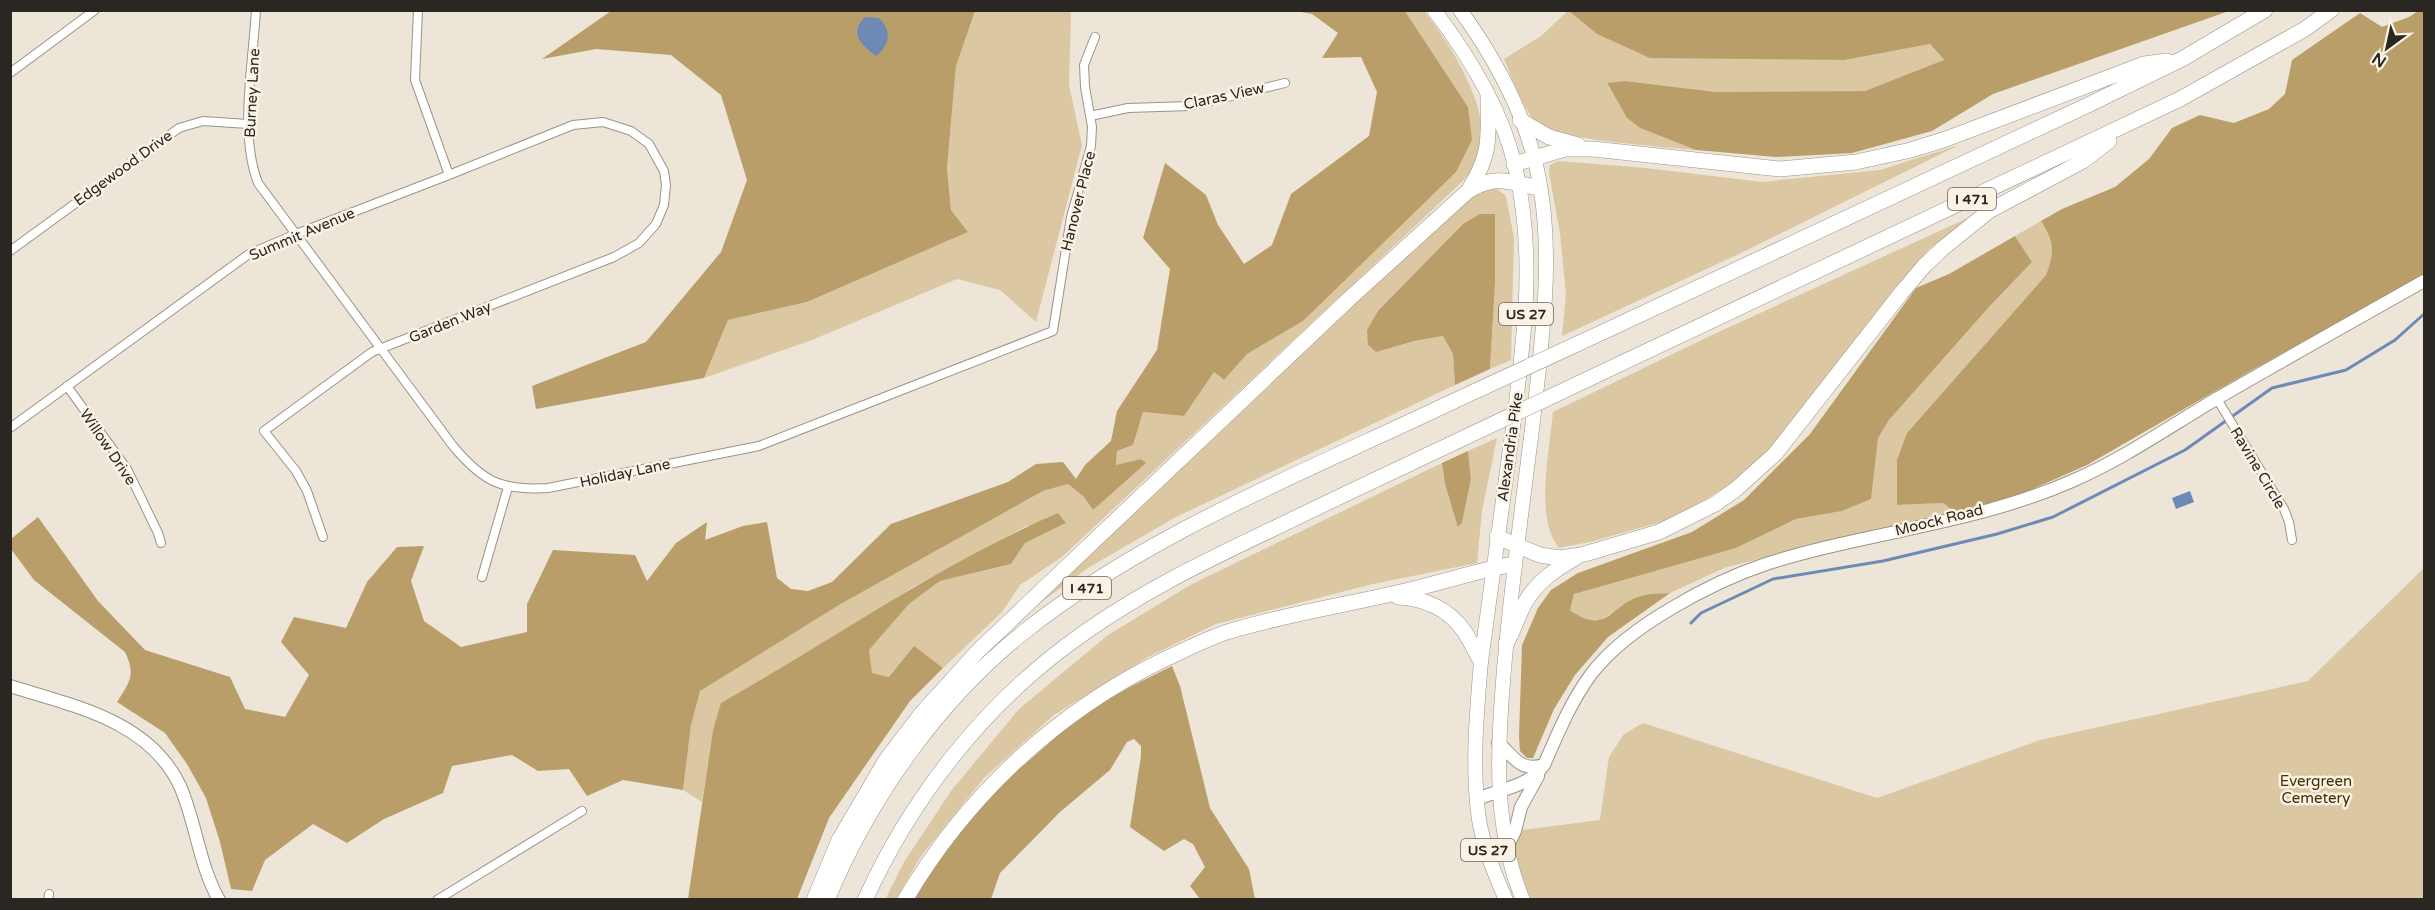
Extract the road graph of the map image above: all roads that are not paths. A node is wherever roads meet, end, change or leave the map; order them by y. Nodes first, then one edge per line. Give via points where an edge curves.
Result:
1 (95, 10) edge
2 (256, 10) edge
3 (418, 10) edge
4 (1434, 10) edge
5 (1460, 10) edge
6 (2265, 10) edge
7 (2331, 10) edge
8 (1095, 37) dead end
9 (2182, 59) junction
10 (10, 73) edge
11 (1286, 82) dead end
12 (1488, 97) junction
13 (1090, 116) junction
14 (1520, 120) junction
15 (2137, 120) junction
16 (248, 124) junction
17 (631, 131) joint
18 (1593, 148) junction
19 (1534, 158) junction
20 (1515, 164) junction
21 (449, 175) junction
22 (1518, 184) junction
23 (1539, 188) junction
24 (1468, 191) junction
25 (296, 234) junction
26 (10, 251) edge
27 (2424, 281) edge
28 (1053, 331) joint
29 (382, 349) junction
30 (67, 386) junction
31 (2220, 404) junction
32 (10, 428) edge
33 (508, 487) junction
34 (323, 537) dead end
35 (1497, 537) junction
36 (2292, 540) dead end
37 (161, 543) dead end
38 (1517, 546) junction
39 (1581, 555) junction
40 (1515, 564) junction
41 (1493, 568) junction
42 (482, 577) dead end
43 (1383, 596) junction
44 (1506, 644) junction
45 (1481, 661) junction
46 (10, 686) edge
47 (1498, 743) junction
48 (1544, 765) junction
49 (1476, 782) junction
50 (1499, 790) junction
51 (1477, 799) junction
52 (582, 811) dead end
53 (1507, 848) junction
54 (219, 900) edge
55 (437, 900) edge
56 (814, 900) edge
57 (827, 900) edge
58 (865, 900) edge
59 (905, 900) edge
60 (1506, 900) edge
61 (1523, 900) edge

1 - 10 street
2 - 16 street, Burney Lane
3 - 21 street via 415,80
4 - 12 main road, Alexandria Pike / US 27
5 - 14 main road, Alexandria Pike / US 27 via 1495,63
6 - 9 highway, I 471
7 - 15 highway, I 471 via 2238,67
8 - 13 street, Hanover Place via 1084,65
9 - 18 highway via 2144,64 1946,139 1856,162 1779,169
9 - 57 highway, I 471, bridge via 1214,514 1149,549 1023,632 971,680 929,728 879,798
11 - 13 street, Claras View via 1191,106 1128,108
12 - 20 main road, Alexandria Pike / US 27
12 - 24 highway via 1488,150
13 - 28 street, Hanover Place via 1091,146 1071,217
14 - 18 highway via 1549,137
14 - 19 main road, Alexandria Pike / US 27
15 - 39 highway via 2083,161 1989,212 1942,249 1902,292 1775,454 1735,490 1659,532
15 - 58 highway, I 471, bridge via 1451,444 1167,581 1120,608 1064,647 973,733 921,798
16 - 25 street, Burney Lane via 250,154 258,183
16 - 26 street, Edgewood Drive via 203,120 179,128
17 - 21 street, Summit Avenue via 603,122 573,125
17 - 29 street, Garden Way via 644,138 664,171 661,214 650,234 614,257
18 - 19 highway via 1565,149
19 - 20 highway
19 - 23 main road, Alexandria Pike / US 27
20 - 22 main road, Alexandria Pike / US 27
21 - 25 street, Summit Avenue
22 - 23 highway
22 - 24 highway via 1484,181
22 - 35 main road, Alexandria Pike / US 27 via 1525,217 1527,305
23 - 38 main road, Alexandria Pike / US 27 via 1544,218 1543,329
24 - 56 highway via 978,651 886,760 839,840
25 - 29 street, Holiday Lane
25 - 30 street, Summit Avenue via 249,254
27 - 31 main road, Moock Road
28 - 33 street, Holiday Lane via 759,446 548,488
29 - 33 street, Holiday Lane via 466,461
29 - 34 street, Garden Way via 372,352 264,431 296,471
30 - 32 street, Summit Avenue
30 - 37 street, Willow Drive via 127,470
31 - 36 street, Ravine Circle via 2284,509
31 - 48 main road, Moock Road via 2072,481 2038,494 1768,563 1706,588 1644,626 1594,670 1578,693
33 - 42 street
35 - 38 highway
35 - 41 main road, Alexandria Pike / US 27
38 - 39 highway via 1560,558
38 - 40 main road, Alexandria Pike / US 27
39 - 44 highway via 1539,583
40 - 41 highway
40 - 44 main road, Alexandria Pike / US 27
41 - 43 highway
41 - 45 main road, Alexandria Pike / US 27
43 - 45 highway via 1412,597 1433,604 1465,632
43 - 59 highway via 1226,633 1107,690 1039,740 986,790 934,853
44 - 47 main road, Alexandria Pike / US 27
45 - 49 main road, Alexandria Pike / US 27
46 - 54 main road via 112,719 150,746 180,786
47 - 48 main road via 1525,767
47 - 50 main road, Alexandria Pike / US 27
48 - 50 main road, Moock Road via 1526,783
48 - 53 main road via 1521,807
49 - 50 main road
49 - 51 main road, Alexandria Pike / US 27
50 - 51 main road, Moock Road
50 - 53 main road, Alexandria Pike / US 27
51 - 60 main road, Alexandria Pike / US 27 via 1490,859
52 - 55 street
53 - 61 main road, Alexandria Pike / US 27

